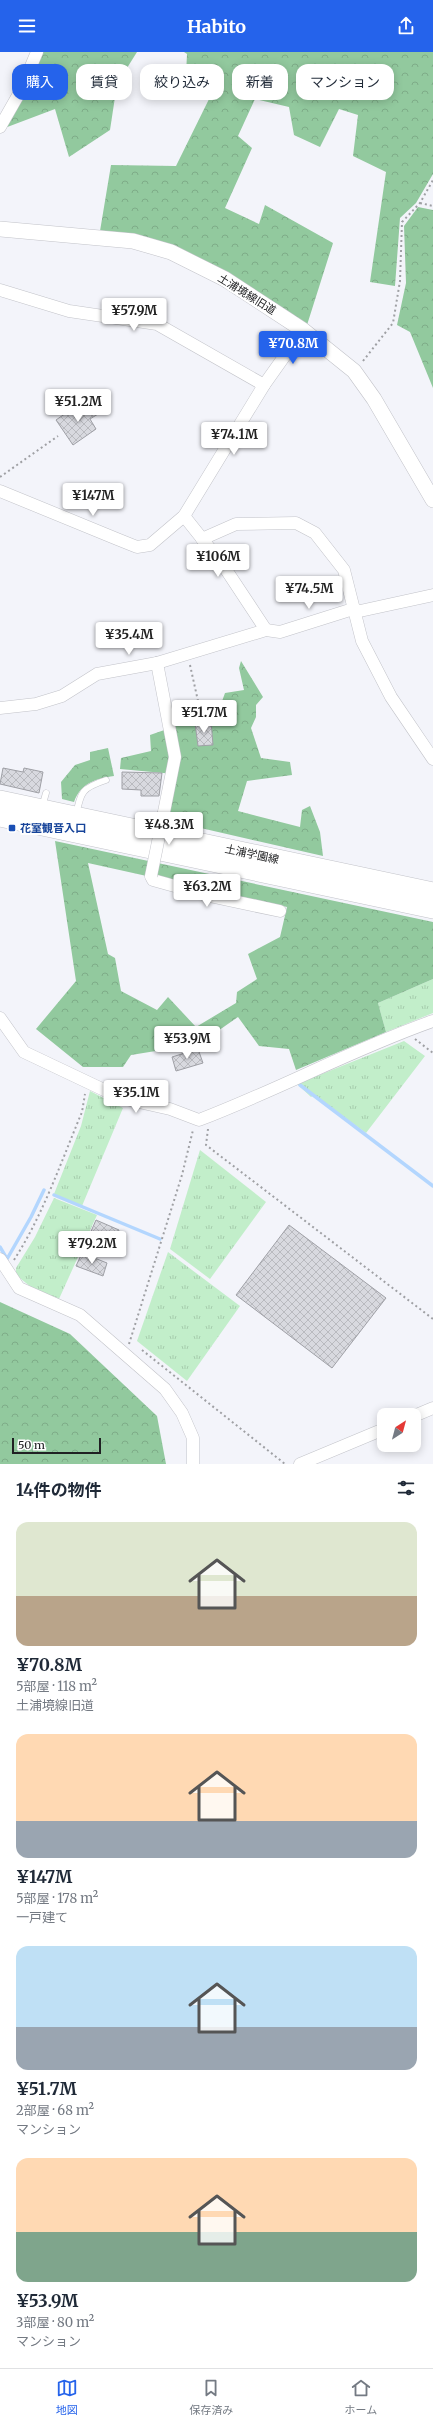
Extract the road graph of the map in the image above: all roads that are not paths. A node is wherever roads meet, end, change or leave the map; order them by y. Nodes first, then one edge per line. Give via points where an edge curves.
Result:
1 (37, 52) edge
2 (0, 127) edge
3 (0, 229) edge
4 (0, 290) edge
5 (303, 330) junction
6 (264, 385) junction
7 (0, 491) edge
8 (433, 500) edge
9 (184, 516) junction
10 (202, 539) junction
11 (433, 595) edge
12 (353, 609) junction
13 (266, 630) junction
14 (157, 664) junction
15 (0, 708) edge
16 (433, 759) edge
17 (106, 780) dead end
18 (0, 800) edge
19 (42, 809) junction
20 (75, 816) junction
21 (0, 817) edge
22 (433, 892) edge
23 (433, 909) edge
24 (280, 911) dead end
25 (0, 1018) edge
26 (433, 1021) edge
27 (0, 1259) edge
28 (3, 1270) edge
29 (433, 1408) edge
30 (421, 1413) edge
31 (377, 1432) edge
32 (193, 1464) edge
33 (300, 1464) edge

1 - 2 street via 20,92
3 - 5 street, 土浦境線旧道 via 133,241 171,252 225,279
4 - 6 street via 69,311 157,324
5 - 6 street
5 - 8 street, 土浦境線旧道 via 354,371 374,399
6 - 9 street
7 - 9 street via 137,547 150,545
9 - 10 street
10 - 12 street via 236,524 296,523 315,533 344,570
10 - 13 street via 223,565
11 - 12 street via 360,611
12 - 13 street via 280,632
12 - 16 street via 362,641 391,697
13 - 14 street
14 - 15 street via 96,674 62,696 36,704
14 - 24 street, bridge via 175,757 151,876 153,880 214,897
17 - 20 lane via 83,790
18 - 19 main road, 土浦学園線
19 - 20 main road, 土浦学園線
19 - 21 main road, 土浦学園線
19 - 23 main road, 土浦学園線
20 - 22 main road, 土浦学園線
25 - 26 street via 24,1052 122,1098 170,1109 197,1119 274,1091 404,1031
27 - 28 street
28 - 32 street via 20,1288 80,1315 165,1389 182,1413 193,1438
29 - 30 street
31 - 33 street

